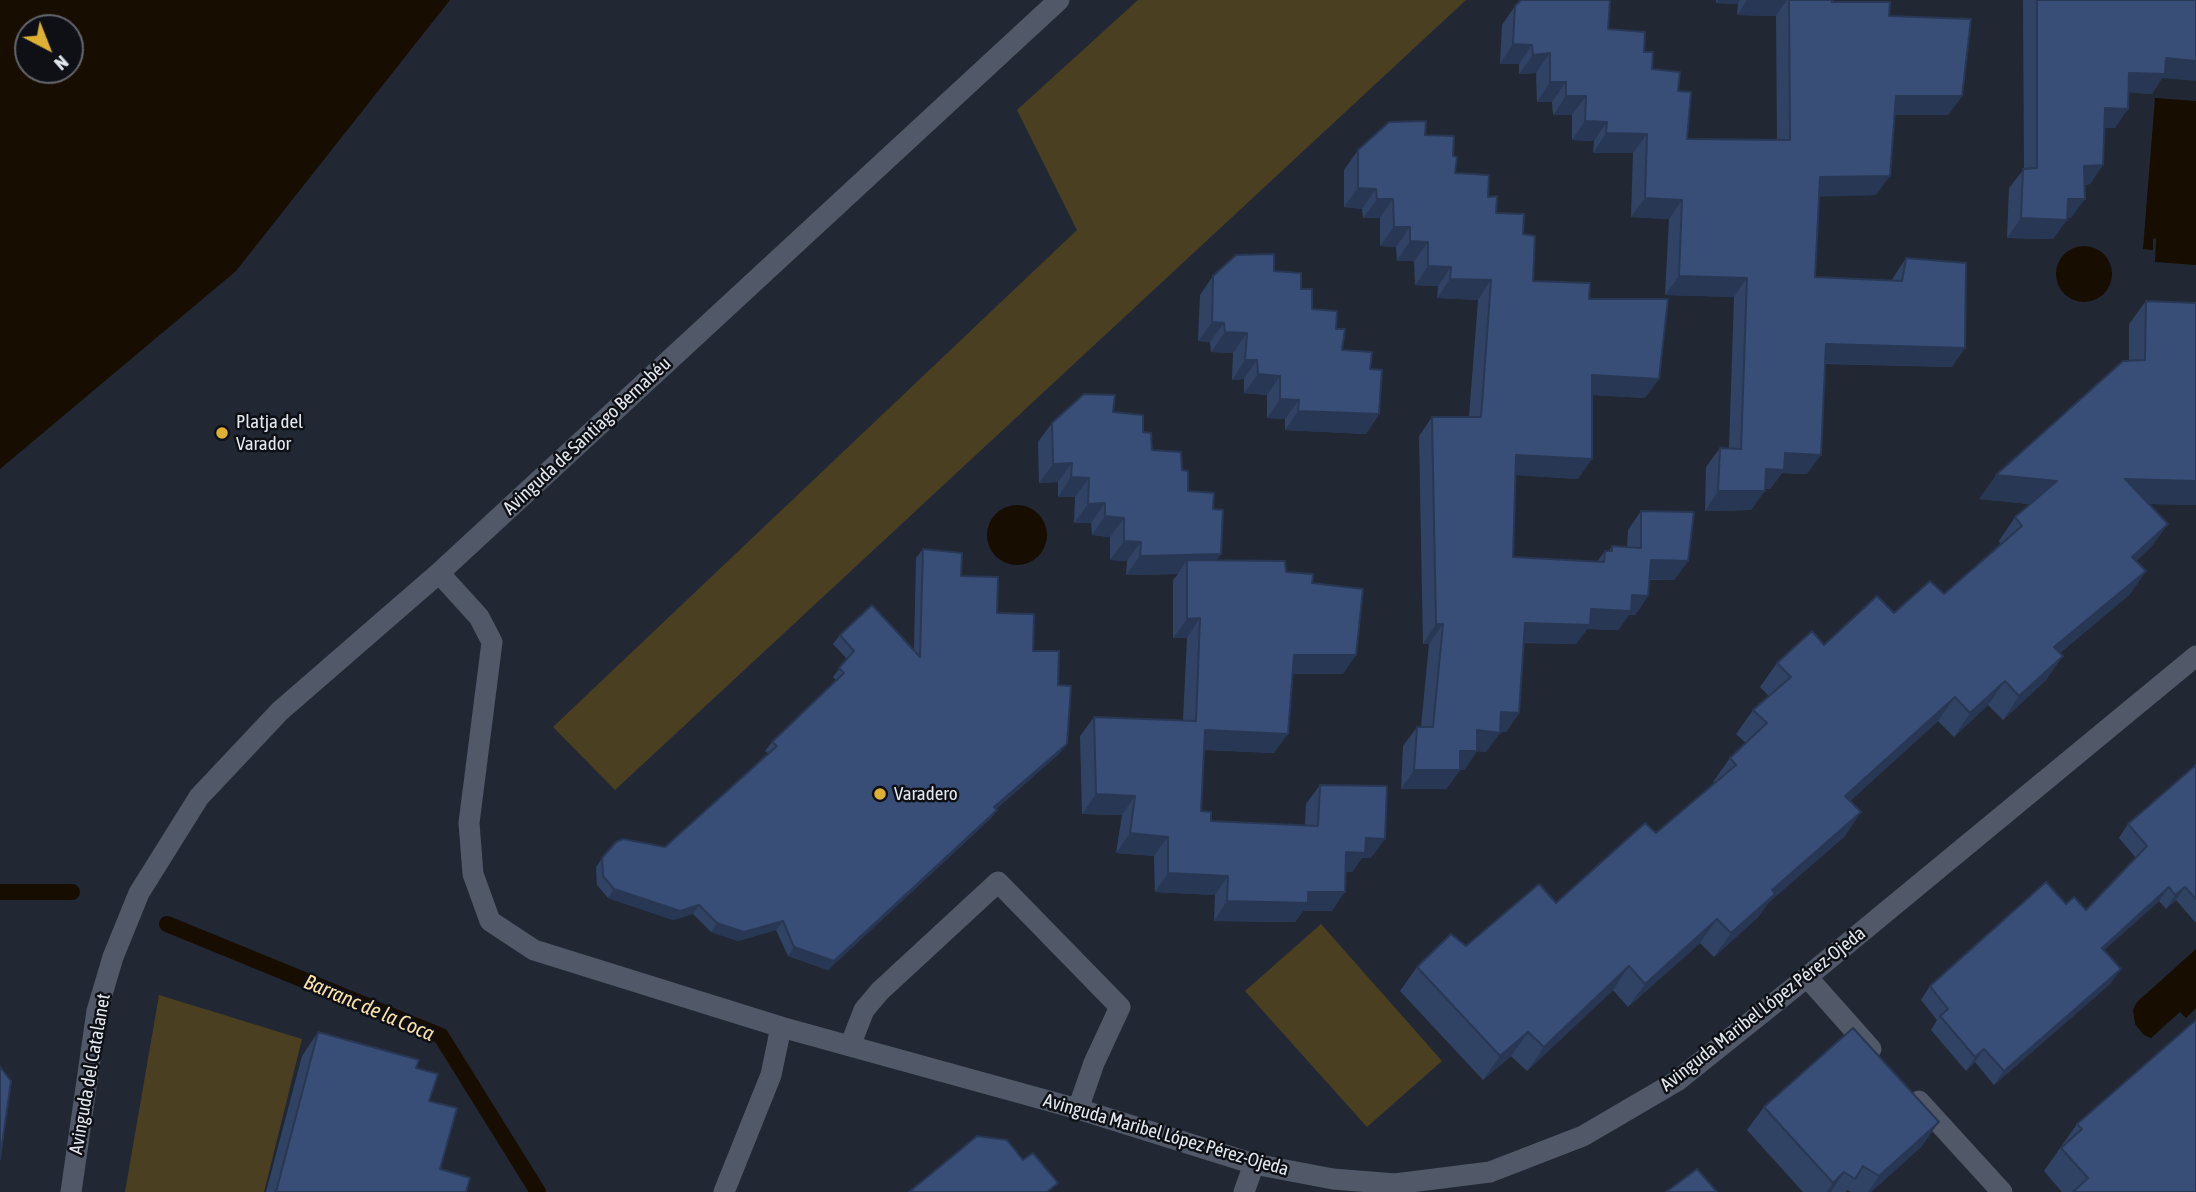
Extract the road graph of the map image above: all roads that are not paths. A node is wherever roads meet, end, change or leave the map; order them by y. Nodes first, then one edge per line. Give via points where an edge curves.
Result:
1 (1059, 0) edge
2 (439, 573) junction
3 (2196, 656) edge
4 (139, 893) joint
5 (1807, 978) junction
6 (781, 1027) junction
7 (850, 1046) junction
8 (1885, 1064) edge
9 (1903, 1083) edge
10 (1078, 1109) junction
11 (1254, 1164) junction
12 (1332, 1185) edge
13 (71, 1192) edge
14 (724, 1192) edge
15 (1244, 1192) edge
16 (2002, 1192) edge

1 - 2 street, Avinguda de Santiago Bernabéu
2 - 4 street, Avinguda de Santiago Bernabéu via 280,711 199,797
2 - 6 street, Avinguda Maribel López Pérez-Ojeda via 479,617 492,642 469,823 473,874 490,921 534,950
3 - 5 street, Avinguda Maribel López Pérez-Ojeda
4 - 13 street, Avinguda del Catalanet via 97,1012
5 - 8 street
5 - 12 street, Avinguda Maribel López Pérez-Ojeda via 1677,1081 1583,1136 1490,1172 1395,1184
6 - 7 street, Avinguda Maribel López Pérez-Ojeda
6 - 14 street via 771,1075
7 - 10 street, Avinguda Maribel López Pérez-Ojeda
7 - 10 street via 864,1010 880,991 998,882 1120,1007
9 - 16 street
10 - 11 street, Avinguda Maribel López Pérez-Ojeda
11 - 12 street, Avinguda Maribel López Pérez-Ojeda
11 - 15 street

